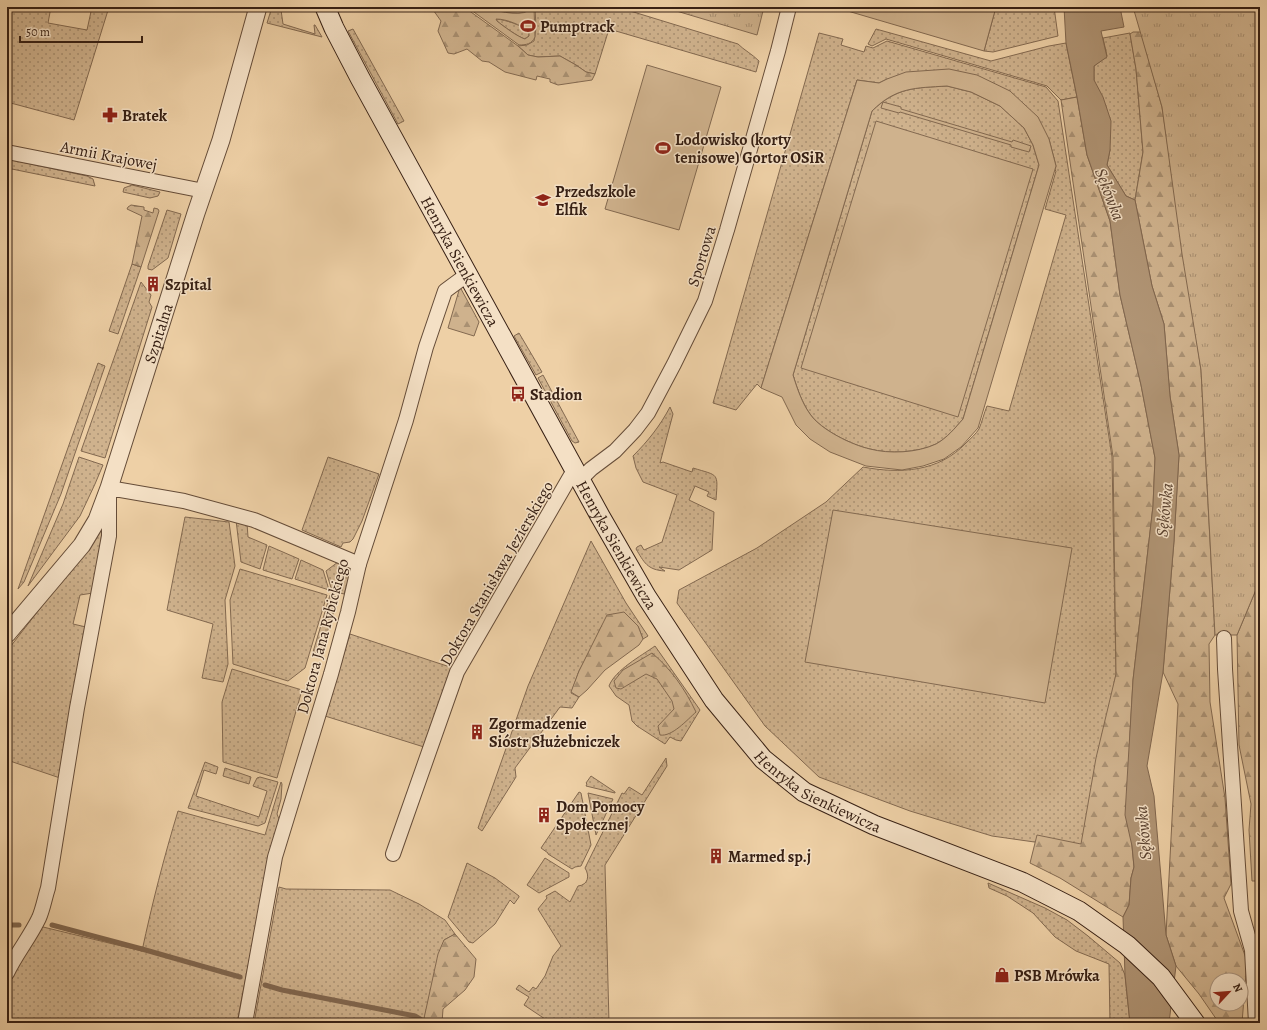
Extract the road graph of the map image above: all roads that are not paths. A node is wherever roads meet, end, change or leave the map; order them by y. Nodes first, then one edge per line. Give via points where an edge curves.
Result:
1 (258, 7) edge
2 (325, 7) edge
3 (789, 7) edge
4 (7, 152) edge
5 (204, 191) junction
6 (468, 274) junction
7 (577, 475) junction
8 (108, 488) junction
9 (358, 564) junction
10 (7, 634) edge
11 (1224, 638) dead end
12 (393, 854) dead end
13 (7, 973) edge
14 (245, 1023) edge
15 (1195, 1023) edge
16 (1256, 1023) edge

1 - 5 street, Szpitalna
2 - 6 main road, Henryka Sienkiewicza via 360,78
3 - 7 street, Sportowa via 705,301 648,413 615,451 591,469
4 - 5 street, Armii Krajowej
5 - 8 street, Szpitalna
6 - 7 main road, Henryka Sienkiewicza
6 - 9 street, Doktora Jana Rybickiego via 444,291 406,420
7 - 12 street, Doktora Stanisława Jezierskiego via 457,672
7 - 15 main road, Henryka Sienkiewicza via 667,629 714,700 763,759 804,792 874,825 1022,882 1079,911 1127,945 1161,977
8 - 9 street via 184,501 254,520
8 - 10 street, Szpitalna via 96,520 82,545
8 - 13 street via 109,536 77,708 48,888 40,917
9 - 14 street, Doktora Jana Rybickiego via 323,704 275,857
11 - 16 street via 1241,911 1252,950

